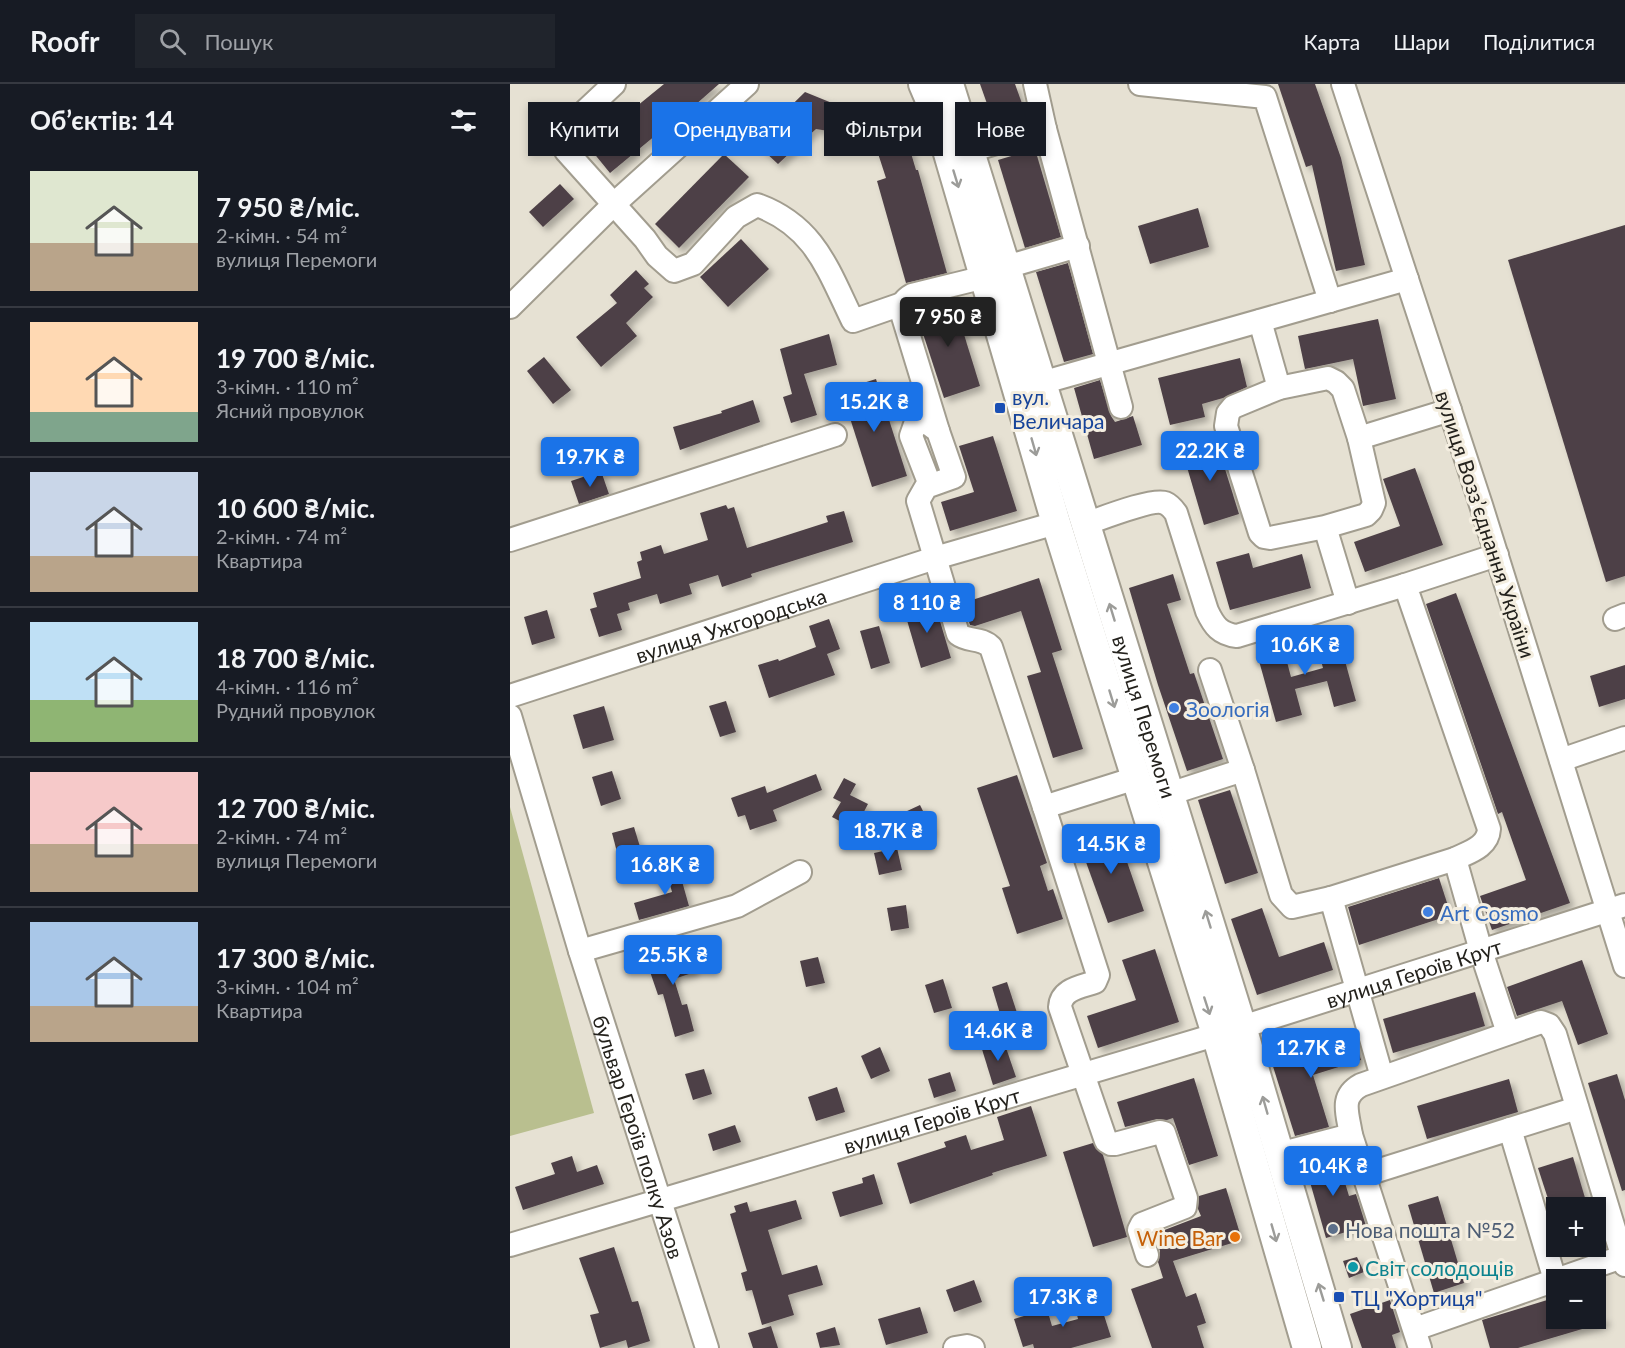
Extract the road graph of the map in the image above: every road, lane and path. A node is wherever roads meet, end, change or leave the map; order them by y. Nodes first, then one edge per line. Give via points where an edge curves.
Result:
1 (614, 84) edge
2 (747, 84) edge
3 (923, 84) edge
4 (949, 84) edge
5 (1035, 84) edge
6 (1140, 84) edge
7 (1343, 84) edge
8 (1216, 88) edge
9 (1039, 102) edge
10 (955, 104) edge
11 (1046, 133) edge
12 (970, 156) edge
13 (614, 204) junction
14 (1078, 246) junction
15 (995, 272) junction
16 (1407, 279) junction
17 (1330, 301) junction
18 (902, 304) junction
19 (510, 307) edge
20 (1260, 321) junction
21 (1110, 363) junction
22 (1041, 383) junction
23 (1280, 388) junction
24 (1122, 407) dead end
25 (1450, 410) junction
26 (835, 435) dead end
27 (1359, 438) junction
28 (1056, 523) junction
29 (1085, 524) junction
30 (1324, 527) junction
31 (510, 540) edge
32 (1497, 555) junction
33 (935, 558) junction
34 (1405, 585) junction
35 (1348, 603) junction
36 (1210, 670) dead end
37 (510, 696) edge
38 (510, 716) edge
39 (1625, 738) edge
40 (1561, 760) junction
41 (1243, 770) junction
42 (1136, 778) junction
43 (1169, 794) junction
44 (1044, 807) junction
45 (1455, 860) junction
46 (800, 872) dead end
47 (1330, 898) junction
48 (1617, 908) edge
49 (580, 951) junction
50 (1480, 951) junction
51 (1625, 966) edge
52 (1357, 990) junction
53 (1229, 1030) junction
54 (1508, 1034) junction
55 (1082, 1074) junction
56 (1382, 1077) junction
57 (1577, 1108) junction
58 (1510, 1129) junction
59 (1351, 1134) junction
60 (1279, 1154) junction
61 (1364, 1174) junction
62 (1615, 1192) edge
63 (659, 1199) junction
64 (510, 1245) edge
65 (1147, 1255) dead end
66 (1624, 1261) edge
67 (1553, 1269) edge
68 (1595, 1269) edge
69 (1546, 1284) edge
70 (1418, 1339) edge
71 (707, 1348) edge
72 (955, 1348) edge
73 (973, 1348) edge
74 (1307, 1348) edge
75 (1337, 1348) edge

1 - 13 street via 566,129 564,143 566,151
2 - 13 street
3 -> 15 main road, вулиця Перемоги
4 - 10 main road, вулиця Перемоги
5 - 9 street
6 - 8 street
7 - 16 street, вулиця Воззʼєднання України
8 - 17 street via 1265,97
11 - 14 street
12 - 15 main road, вулиця Перемоги
13 - 18 street via 674,271 693,264 736,217 756,205 792,223 821,254 853,321
13 - 19 street
14 - 15 street
14 - 21 street
15 - 18 street via 912,295
15 - 22 main road, вулиця Перемоги
15 -> 28 main road, вулиця Перемоги
16 - 17 street
16 - 25 street, вулиця Воззʼєднання України
17 - 20 street
18 - 33 street via 954,477 930,485 918,501
20 - 21 street
20 - 23 street
21 - 22 street
21 - 24 street
22 - 29 main road, вулиця Перемоги
23 - 27 street via 1332,379 1343,389
23 - 30 street via 1233,407 1226,420 1258,528 1264,537 1270,538
25 - 27 street
25 - 32 street, вулиця Воззʼєднання України
26 - 31 street
27 - 30 street via 1373,498 1371,510 1366,515
28 - 33 street, вулиця Ужгородська
28 -> 42 main road, вулиця Перемоги
29 - 35 street via 1151,503 1171,506 1207,611 1213,624 1228,635 1237,636
43 -> 29 main road, вулиця Перемоги
30 - 35 street
32 - 34 street
32 - 40 street, вулиця Воззʼєднання України
33 - 37 street, вулиця Ужгородська
33 - 44 street via 958,634 991,647
34 - 35 street
34 - 45 street via 1489,829 1485,842
36 - 41 street
38 - 49 street, бульвар Героїв полку Азов
39 - 40 street
40 - 48 street, вулиця Воззʼєднання України
41 - 43 street
41 - 47 street via 1281,895 1292,907
42 - 44 street
42 -> 53 main road, вулиця Перемоги
53 -> 43 main road, вулиця Перемоги
44 - 55 street via 1098,975 1095,982 1065,993 1061,1000
45 - 47 street
45 - 50 street
46 - 49 street via 737,906
47 - 52 street
48 - 50 street, вулиця Героїв Крут
48 - 51 street, вулиця Воззʼєднання України
49 - 63 street, бульвар Героїв полку Азов
50 - 52 street, вулиця Героїв Крут
50 - 54 street
52 - 53 street, вулиця Героїв Крут
52 - 56 street
53 - 55 street, вулиця Героїв Крут
60 -> 53 main road, вулиця Перемоги
53 -> 74 main road, вулиця Перемоги
54 - 56 street
54 - 57 street via 1541,1022 1549,1025
55 - 63 street, вулиця Героїв Крут
55 - 65 street via 1108,1143 1160,1132 1165,1135 1186,1204 1142,1224 1139,1230
56 - 59 street via 1349,1095
57 - 58 street
57 - 62 street
58 - 61 street
58 - 67 street
59 - 60 street
59 - 61 street
75 -> 60 main road, вулиця Перемоги
61 - 70 street
62 - 66 street
63 - 64 street, вулиця Героїв Крут
63 - 71 street, бульвар Героїв полку Азов
66 - 68 street
69 - 70 street
72 - 73 street

